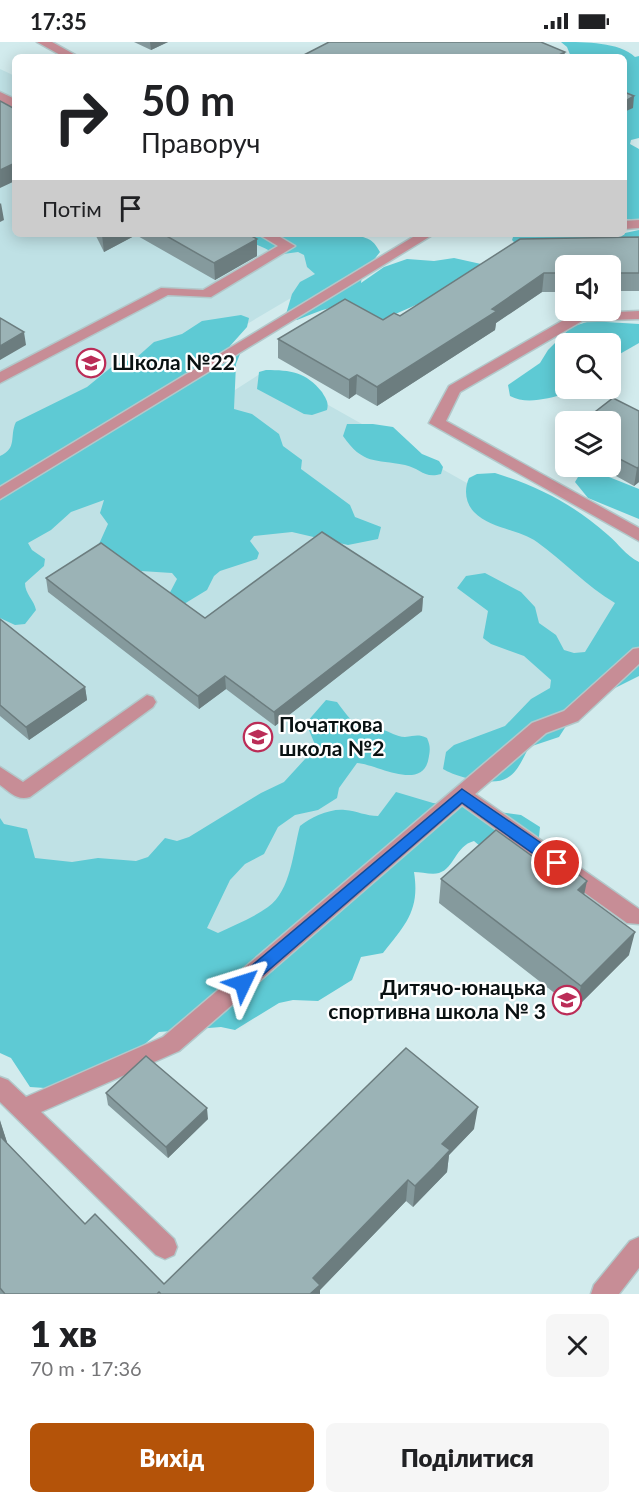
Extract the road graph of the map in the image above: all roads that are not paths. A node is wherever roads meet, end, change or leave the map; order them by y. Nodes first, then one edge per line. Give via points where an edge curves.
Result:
1 (43, 42) edge
2 (67, 54) edge
3 (271, 237) edge
4 (422, 237) edge
5 (639, 315) edge
6 (0, 378) edge
7 (0, 494) edge
8 (639, 535) edge
9 (639, 654) edge
10 (147, 702) dead end
11 (0, 774) edge
12 (462, 795) junction
13 (633, 917) dead end
14 (0, 1087) edge
15 (23, 1109) junction
16 (165, 1247) dead end
17 (639, 1249) edge
18 (603, 1294) edge

1 - 2 street
3 - 6 street via 288,246 206,294 166,291
4 - 7 street
5 - 8 street via 579,317 454,389 437,423
9 - 12 street via 571,716 539,728
10 - 11 street via 23,792
12 - 13 street
12 - 15 street via 171,1044
14 - 15 street
15 - 16 street
17 - 18 street

